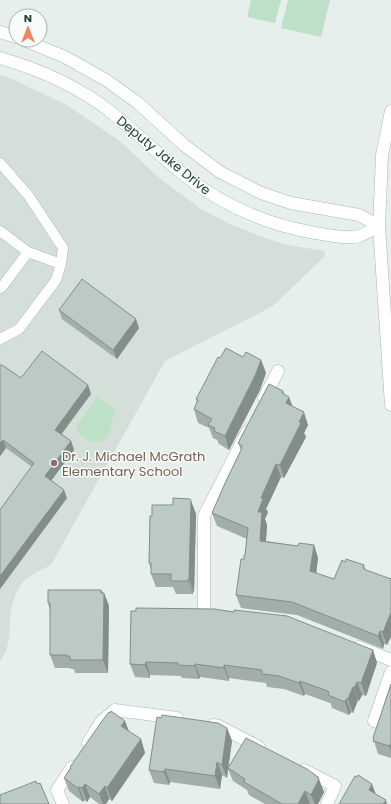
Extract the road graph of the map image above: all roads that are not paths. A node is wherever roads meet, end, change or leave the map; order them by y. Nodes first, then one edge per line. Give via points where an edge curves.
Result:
1 (43, 48) edge
2 (0, 58) edge
3 (391, 111) edge
4 (0, 163) edge
5 (379, 226) junction
6 (0, 231) edge
7 (28, 252) junction
8 (61, 264) junction
9 (0, 288) edge
10 (0, 339) edge
11 (278, 371) dead end
12 (391, 404) edge
13 (261, 405) edge
14 (254, 419) edge
15 (204, 611) junction
16 (189, 612) edge
17 (218, 613) edge
18 (349, 643) edge
19 (391, 660) edge
20 (391, 672) edge
21 (374, 721) dead end
22 (268, 751) edge
23 (295, 765) edge
24 (63, 804) edge
25 (327, 804) edge

1 - 5 street, Deputy Jake Drive via 106,80 220,172 261,193 291,203 359,215
2 - 5 street, Deputy Jake Drive via 48,75 81,92 110,112 185,176 219,200 252,216 286,227 337,237 359,236
3 - 5 street via 382,155
4 - 8 lane via 28,195 63,248
5 - 12 street
6 - 7 lane
7 - 8 lane
7 - 9 lane
8 - 10 lane via 56,280 19,330
11 - 13 street
14 - 15 street via 204,516
15 - 16 street
15 - 17 street
18 - 19 street
20 - 21 street
22 - 24 street via 220,726 115,710 101,722 57,790
23 - 25 street via 335,786

